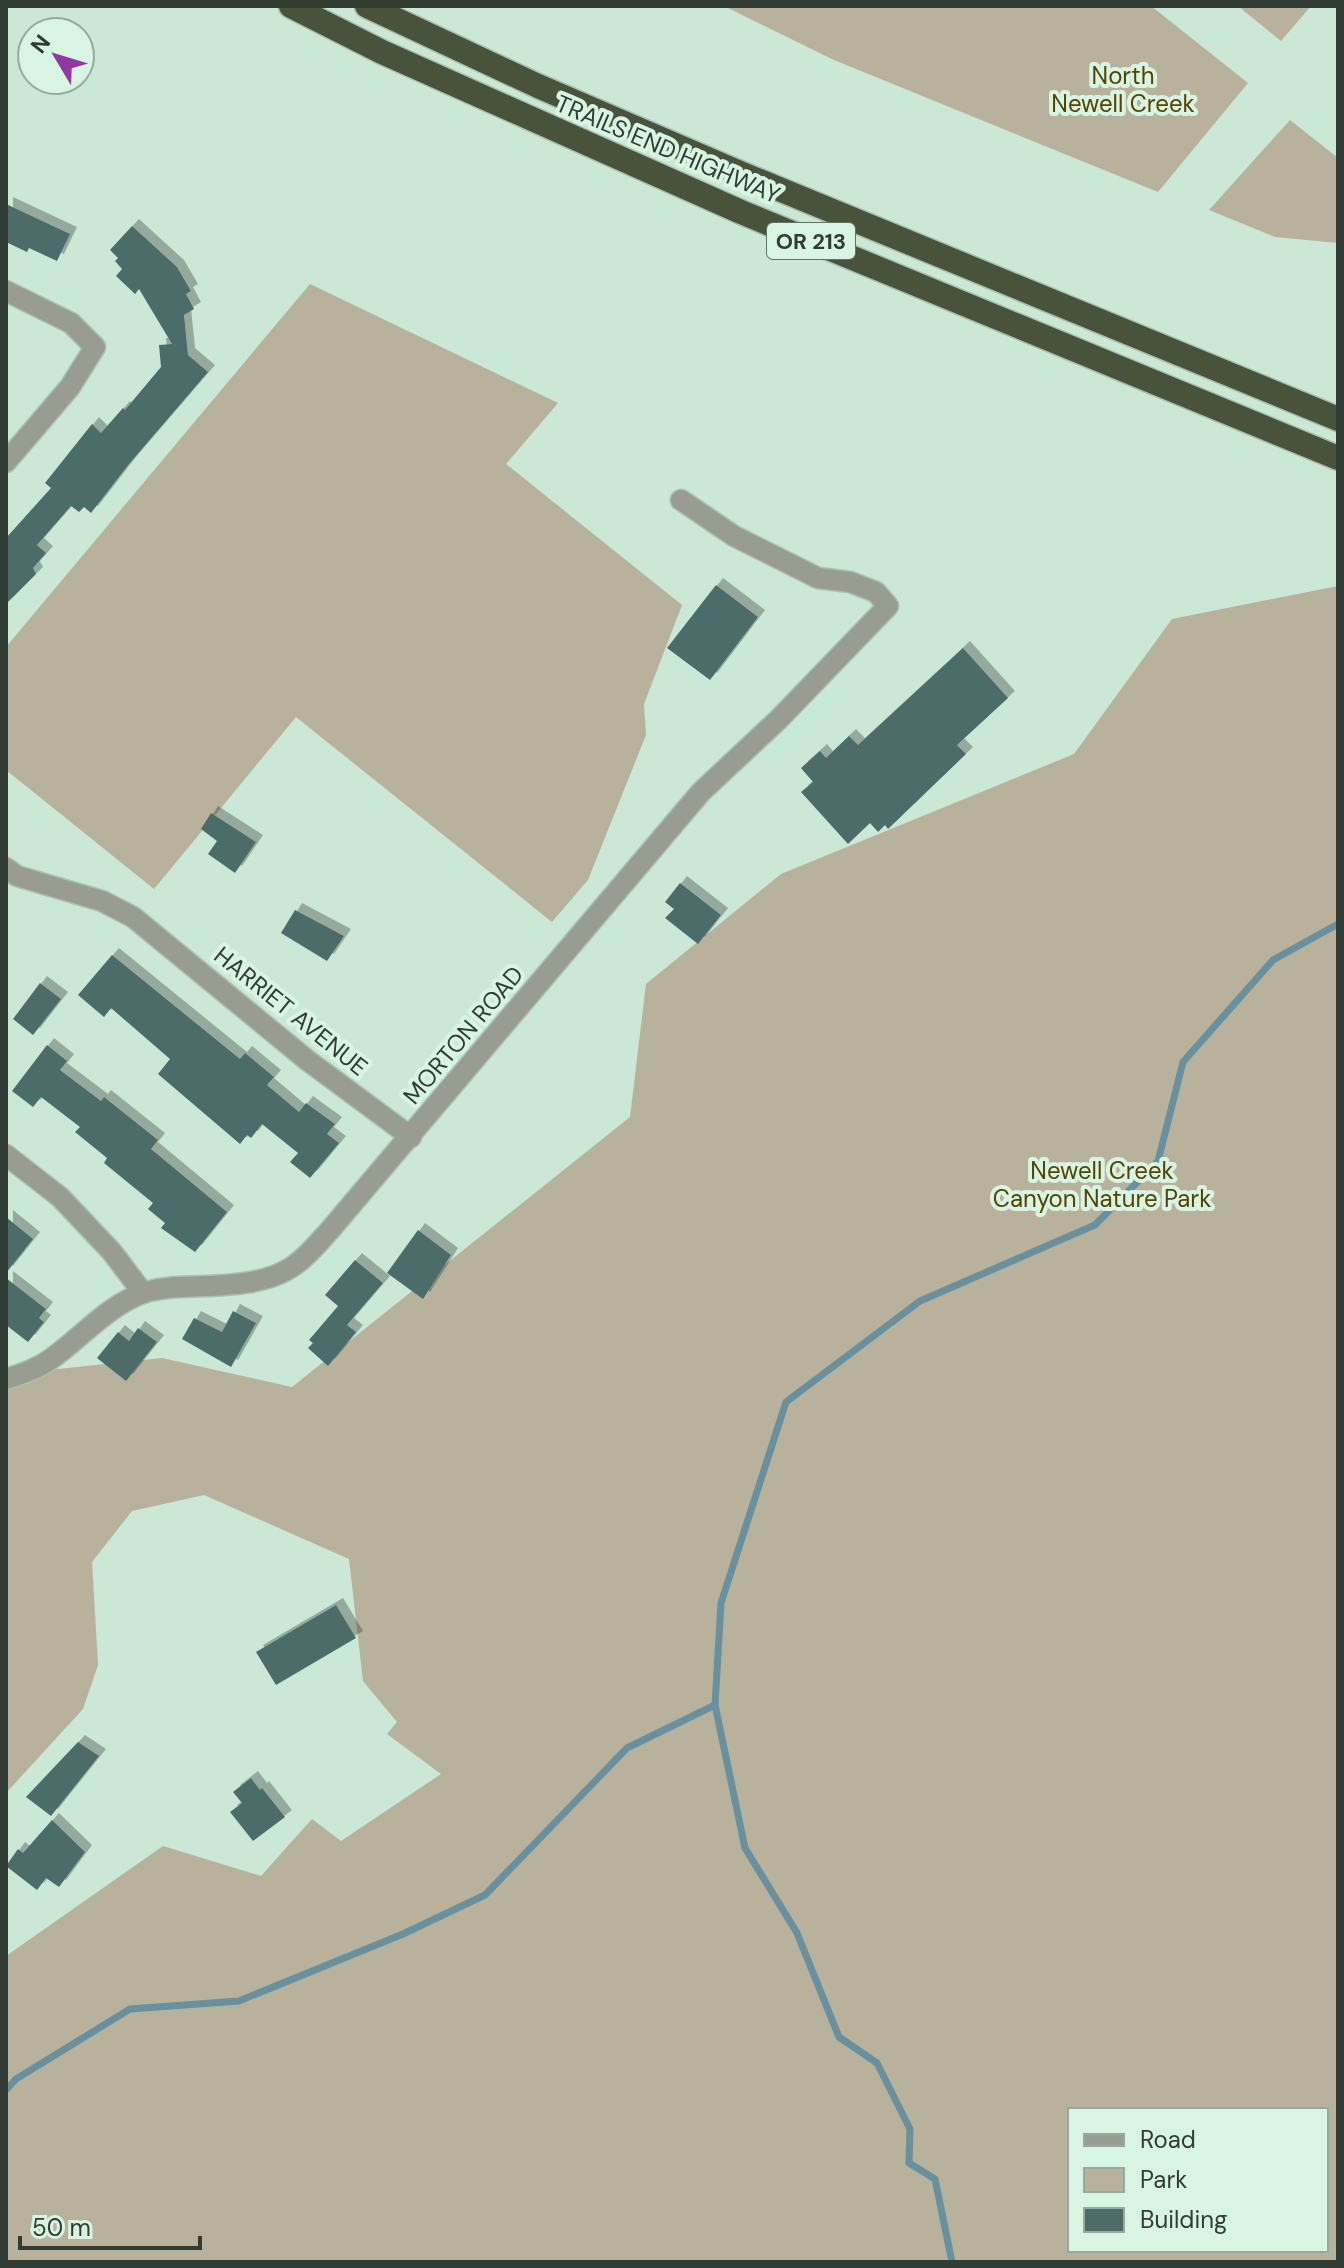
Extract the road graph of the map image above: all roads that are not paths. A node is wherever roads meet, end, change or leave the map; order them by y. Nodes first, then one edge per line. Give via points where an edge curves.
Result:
1 (291, 6) edge
2 (367, 6) edge
3 (6, 291) edge
4 (1338, 419) edge
5 (1338, 458) edge
6 (6, 462) edge
7 (681, 500) dead end
8 (6, 868) edge
9 (411, 1137) junction
10 (6, 1155) edge
11 (143, 1293) junction
12 (6, 1379) edge

1 - 5 highway, TRAILS END HIGHWAY / OR 213 via 741,212
2 - 4 highway, TRAILS END HIGHWAY / OR 213 via 740,173
3 - 6 street via 71,323 95,347 70,387
7 - 9 street, MORTON ROAD via 734,536 818,578 876,592 888,606 701,792
8 - 9 street, HARRIET AVENUE via 102,901 141,923 307,1060
9 - 11 street, MORTON ROAD via 330,1230 284,1272
10 - 11 street via 60,1197
11 - 12 street, MORTON ROAD via 115,1308 50,1360

